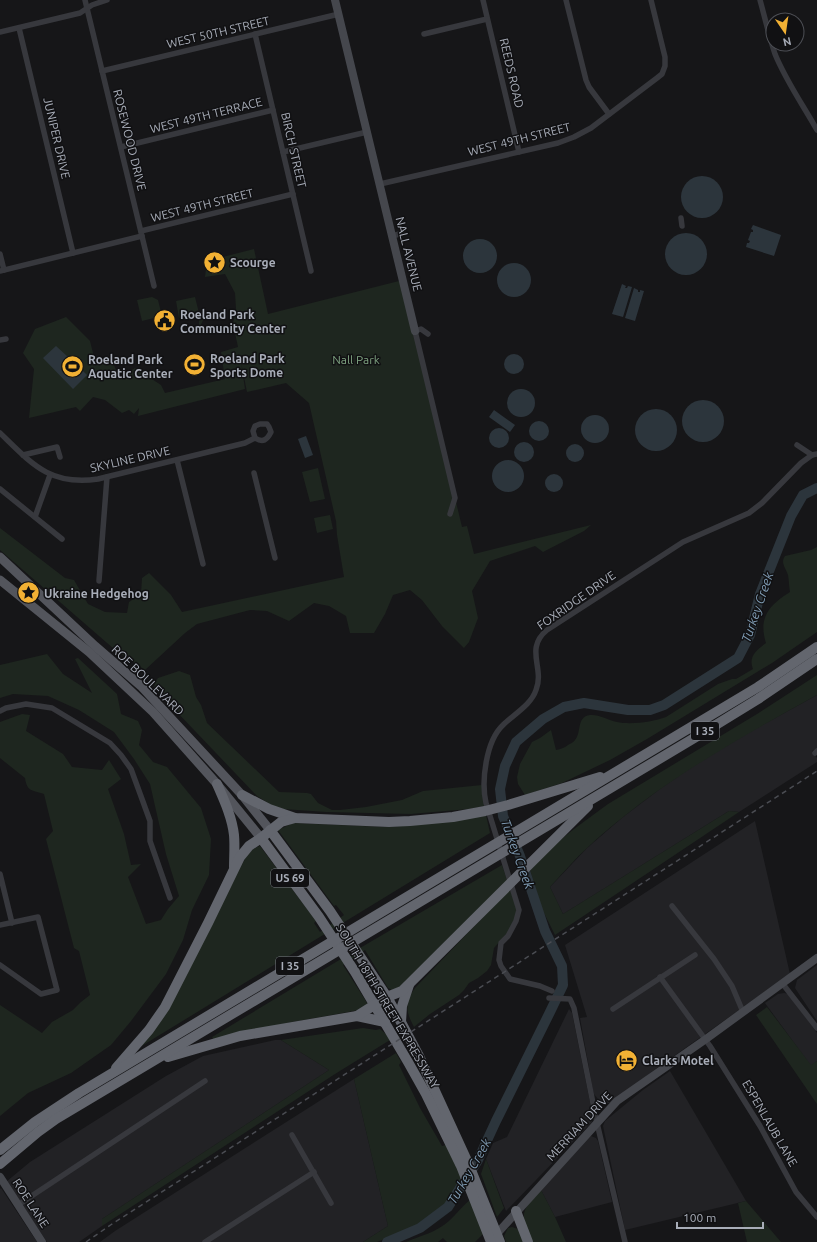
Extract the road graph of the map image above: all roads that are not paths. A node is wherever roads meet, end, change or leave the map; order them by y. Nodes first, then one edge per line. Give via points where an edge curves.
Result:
1 (85, 0) edge
2 (107, 0) edge
3 (335, 0) edge
4 (483, 0) edge
5 (566, 0) edge
6 (651, 0) edge
7 (760, 0) edge
8 (87, 9) junction
9 (339, 14) junction
10 (487, 19) junction
11 (19, 28) junction
12 (0, 32) edge
13 (255, 34) junction
14 (424, 34) dead end
15 (102, 71) junction
16 (273, 110) junction
17 (609, 114) junction
18 (817, 130) edge
19 (367, 132) junction
20 (121, 147) junction
21 (283, 152) junction
22 (518, 152) junction
23 (380, 184) junction
24 (293, 194) junction
25 (681, 218) dead end
26 (682, 226) dead end
27 (402, 233) dead end
28 (141, 234) junction
29 (392, 236) junction
30 (73, 253) junction
31 (0, 254) edge
32 (2, 271) edge
33 (312, 271) dead end
34 (154, 286) dead end
35 (415, 330) junction
36 (428, 334) dead end
37 (6, 339) dead end
38 (0, 340) edge
39 (0, 433) edge
40 (255, 438) dead end
41 (797, 445) dead end
42 (814, 454) edge
43 (23, 455) junction
44 (60, 457) dead end
45 (177, 460) junction
46 (254, 473) dead end
47 (50, 475) junction
48 (107, 477) junction
49 (0, 489) edge
50 (450, 514) dead end
51 (35, 517) junction
52 (62, 539) dead end
53 (0, 557) edge
54 (275, 558) dead end
55 (203, 564) dead end
56 (0, 580) edge
57 (99, 581) dead end
58 (817, 647) edge
59 (817, 661) edge
60 (0, 711) edge
61 (615, 772) junction
62 (217, 784) junction
63 (602, 792) junction
64 (242, 795) junction
65 (295, 818) junction
66 (270, 830) junction
67 (261, 838) junction
68 (234, 869) junction
69 (0, 874) edge
70 (3, 898) edge
71 (170, 898) dead end
72 (672, 906) dead end
73 (12, 923) junction
74 (0, 926) edge
75 (695, 955) dead end
76 (817, 958) edge
77 (0, 965) edge
78 (660, 977) junction
79 (782, 983) junction
80 (409, 985) junction
81 (552, 991) dead end
82 (387, 997) junction
83 (549, 998) dead end
84 (375, 1006) junction
85 (613, 1009) dead end
86 (743, 1012) junction
87 (357, 1016) junction
88 (385, 1022) junction
89 (401, 1024) junction
90 (817, 1028) edge
91 (706, 1039) junction
92 (153, 1062) junction
93 (110, 1074) junction
94 (205, 1081) dead end
95 (597, 1123) junction
96 (292, 1135) dead end
97 (452, 1139) junction
98 (0, 1150) edge
99 (0, 1164) edge
100 (314, 1172) junction
101 (0, 1178) edge
102 (332, 1203) dead end
103 (18, 1206) junction
104 (516, 1212) junction
105 (817, 1217) edge
106 (42, 1242) edge
107 (205, 1242) edge
108 (490, 1242) edge
109 (500, 1242) edge
110 (528, 1242) edge
111 (625, 1242) edge

1 - 8 street, ROSEWOOD DRIVE
2 - 8 street
3 - 9 main road, NALL AVENUE
4 - 10 street, REEDS ROAD
5 - 17 street via 586,80
6 - 17 street, WEST 49TH STREET via 665,66 662,74
7 - 18 street via 776,55
8 - 11 street
8 - 15 street, ROSEWOOD DRIVE
9 - 13 street, WEST 50TH STREET
9 - 19 main road, NALL AVENUE
10 - 14 street
10 - 22 street, REEDS ROAD
11 - 12 street
11 - 30 street, JUNIPER DRIVE
13 - 15 street, WEST 50TH STREET
13 - 16 street, BIRCH STREET
15 - 20 street, ROSEWOOD DRIVE
16 - 20 street, WEST 49TH TERRACE
16 - 21 street, BIRCH STREET
17 - 22 street, WEST 49TH STREET via 574,137
19 - 21 street
19 - 23 main road, NALL AVENUE
20 - 28 street, ROSEWOOD DRIVE
21 - 24 street, BIRCH STREET
22 - 23 street, WEST 49TH STREET
23 - 29 main road, NALL AVENUE
24 - 28 street, WEST 49TH STREET
24 - 33 street, BIRCH STREET
25 - 26 street
27 - 29 street
28 - 30 street, WEST 49TH STREET
28 - 34 street, ROSEWOOD DRIVE
29 - 35 main road, NALL AVENUE
30 - 32 street, WEST 49TH STREET
31 - 32 street
35 - 36 street via 421,329
35 - 50 street, NALL AVENUE via 454,498
37 - 38 street
39 - 43 street, SKYLINE DRIVE
40 - 45 street, SKYLINE DRIVE via 245,443
41 - 42 street
42 - 81 street, FOXRIDGE DRIVE via 801,463 749,513 683,542 540,637 535,653 539,677 535,693 500,728 490,747 484,795 520,910 508,936 501,943 501,966 510,979
43 - 44 street via 57,447
43 - 47 street, SKYLINE DRIVE via 37,468
45 - 48 street, SKYLINE DRIVE
45 - 55 street
46 - 54 street
47 - 48 street, SKYLINE DRIVE via 78,481
47 - 51 street
48 - 57 street
49 - 51 street
51 - 52 street
53 - 64 main road, ROE BOULEVARD via 141,686
56 - 62 main road, ROE BOULEVARD via 89,652 153,712
58 - 61 highway, I 35 via 758,687
59 - 63 highway, I 35
60 - 71 street via 26,704 52,708 110,743 121,755 130,769 150,820 150,841
61 - 65 highway via 508,805 428,820 389,822
61 - 93 highway, I 35
62 - 67 main road, ROE BOULEVARD
62 - 68 highway via 232,824
63 - 80 highway
63 - 92 highway, I 35
64 - 65 highway via 269,809
64 - 66 main road, ROE BOULEVARD
65 - 66 highway via 281,822
66 - 67 highway
66 - 82 highway, SOUTH 18TH STREET EXPRESSWAY via 330,911
67 - 68 highway via 244,851
67 - 84 highway, SOUTH 18TH STREET EXPRESSWAY / US 69 via 319,918
68 - 93 highway via 165,1007 149,1030
69 - 70 street
70 - 73 street
72 - 86 street via 714,958 732,986
73 - 74 street
73 - 77 street via 38,917 57,990 41,994
75 - 78 street
76 - 79 main road, MERRIAM DRIVE
78 - 85 street
78 - 91 street, ESPENLAUB LANE
79 - 86 main road, MERRIAM DRIVE
79 - 90 street
80 - 82 highway
80 - 89 highway via 402,1006
82 - 84 highway
82 - 89 highway, SOUTH 18TH STREET EXPRESSWAY
83 - 95 street via 570,999 574,1008
84 - 87 highway
84 - 88 highway, SOUTH 18TH STREET EXPRESSWAY / US 69
86 - 91 main road, MERRIAM DRIVE
87 - 88 highway
87 - 92 highway via 240,1036
88 - 97 highway, SOUTH 18TH STREET EXPRESSWAY / US 69
89 - 97 highway, SOUTH 18TH STREET EXPRESSWAY / US 69 via 419,1056
91 - 95 main road, MERRIAM DRIVE via 617,1101
91 - 105 street, ESPENLAUB LANE via 760,1126 796,1192
92 - 99 highway, I 35 via 56,1120
93 - 98 highway, I 35 via 57,1106
94 - 103 street
95 - 104 main road, MERRIAM DRIVE
95 - 111 street
96 - 100 street
97 - 108 highway, SOUTH 18TH STREET EXPRESSWAY / US 69
97 - 109 highway, SOUTH 18TH STREET EXPRESSWAY / US 69 via 469,1165
100 - 102 street
100 - 107 street
101 - 103 main road, ROE LANE
103 - 106 main road, ROE LANE
104 - 108 main road, MERRIAM DRIVE
104 - 110 highway

